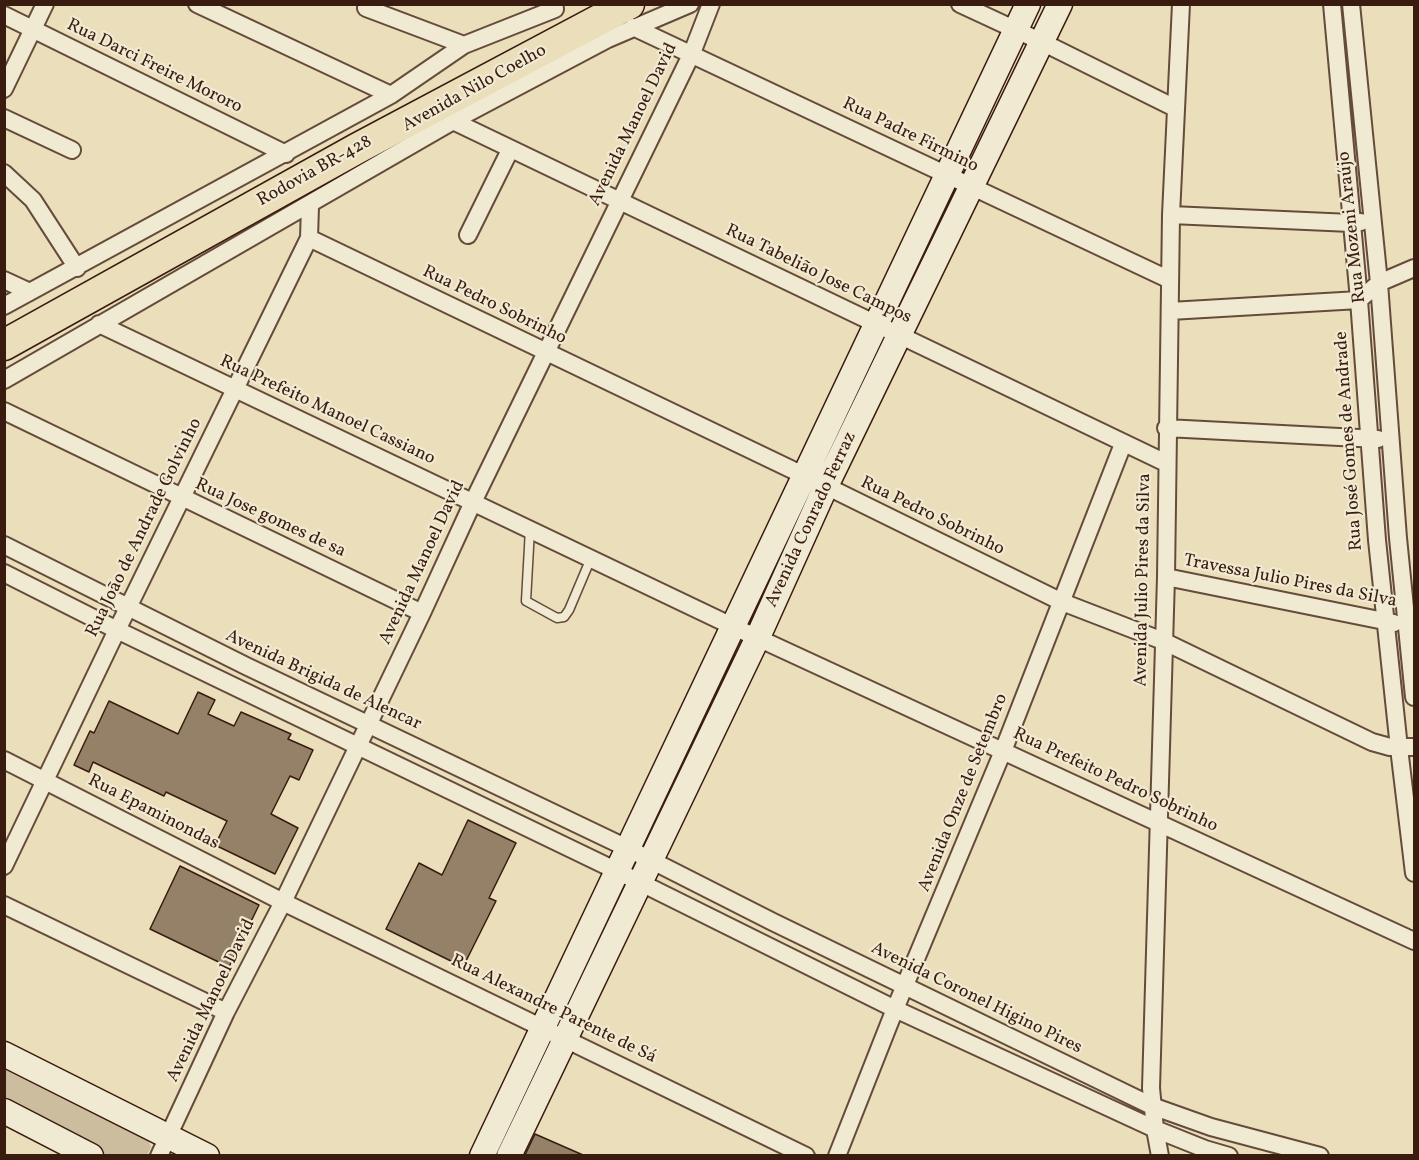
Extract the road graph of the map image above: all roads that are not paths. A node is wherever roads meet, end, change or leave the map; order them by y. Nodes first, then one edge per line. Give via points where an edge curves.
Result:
1 (45, 4) edge
2 (197, 4) edge
3 (690, 4) edge
4 (711, 4) edge
5 (960, 4) edge
6 (1028, 4) edge
7 (1060, 4) edge
8 (1180, 4) edge
9 (1332, 4) edge
10 (1351, 4) edge
11 (554, 7) edge
12 (366, 9) dead end
13 (4, 15) edge
14 (631, 16) edge
15 (33, 29) junction
16 (1016, 30) junction
17 (568, 35) junction
18 (1042, 42) junction
19 (464, 45) junction
20 (692, 53) junction
21 (4, 89) edge
22 (391, 95) junction
23 (1175, 108) junction
24 (4, 118) edge
25 (453, 121) junction
26 (72, 150) dead end
27 (510, 150) junction
28 (286, 154) junction
29 (4, 173) edge
30 (947, 175) junction
31 (970, 187) junction
32 (619, 201) junction
33 (310, 206) junction
34 (1171, 215) junction
35 (1372, 221) junction
36 (1351, 224) junction
37 (468, 235) dead end
38 (309, 238) junction
39 (911, 253) junction
40 (934, 264) junction
41 (77, 268) junction
42 (1414, 268) edge
43 (4, 280) edge
44 (1170, 280) junction
45 (1379, 283) junction
46 (30, 292) junction
47 (1359, 300) junction
48 (4, 306) edge
49 (1170, 311) junction
50 (99, 324) junction
51 (877, 326) junction
52 (900, 336) junction
53 (4, 345) edge
54 (546, 352) junction
55 (4, 380) edge
56 (236, 389) junction
57 (837, 409) junction
58 (4, 411) edge
59 (860, 418) junction
60 (1166, 428) junction
61 (1391, 438) junction
62 (1370, 440) junction
63 (1123, 444) junction
64 (1166, 463) junction
65 (815, 481) junction
66 (181, 498) junction
67 (473, 502) junction
68 (530, 530) junction
69 (1406, 539) edge
70 (1377, 540) junction
71 (9, 547) edge
72 (769, 552) junction
73 (591, 558) junction
74 (792, 561) junction
75 (4, 571) edge
76 (1166, 577) junction
77 (1062, 602) junction
78 (128, 608) junction
79 (422, 613) junction
80 (1386, 622) junction
81 (1407, 624) junction
82 (734, 627) junction
83 (117, 630) junction
84 (758, 637) junction
85 (1163, 641) junction
86 (246, 666) junction
87 (237, 687) junction
88 (1414, 697) edge
89 (368, 723) junction
90 (680, 740) junction
91 (357, 746) junction
92 (1407, 747) edge
93 (703, 749) junction
94 (1003, 751) junction
95 (4, 760) edge
96 (46, 780) junction
97 (520, 797) junction
98 (510, 819) junction
99 (1159, 823) junction
100 (627, 848) junction
101 (650, 860) junction
102 (4, 866) edge
103 (617, 871) junction
104 (1414, 873) edge
105 (640, 882) junction
106 (283, 902) junction
107 (4, 905) edge
108 (773, 922) junction
109 (1414, 942) edge
110 (764, 943) junction
111 (579, 951) junction
112 (603, 960) junction
113 (905, 986) junction
114 (895, 1009) junction
115 (226, 1012) junction
116 (543, 1027) junction
117 (567, 1038) junction
118 (1030, 1046) junction
119 (4, 1054) edge
120 (1021, 1068) junction
121 (1152, 1106) junction
122 (4, 1111) edge
123 (1211, 1127) junction
124 (1155, 1129) junction
125 (164, 1147) edge
126 (1268, 1149) edge
127 (485, 1151) edge
128 (1204, 1152) edge
129 (91, 1155) edge
130 (207, 1155) edge
131 (510, 1155) edge
132 (806, 1155) edge
133 (837, 1155) edge
134 (1160, 1155) edge
135 (1229, 1155) edge
136 (1320, 1155) edge

1 - 15 street
2 - 22 street
3 - 14 street, Avenida Nilo Coelho
4 - 20 street, Avenida Manoel David
5 - 16 street
6 - 16 street, Avenida Conrado Ferraz
7 - 18 street, Avenida Conrado Ferraz
8 - 23 street, Avenida Julio Pires da Silva
9 - 36 street, Rua José Gomes de Andrade
10 - 35 street, Rua Mozeni Araújo
11 - 17 street
11 - 19 street, Avenida Nilo Coelho
12 - 19 street
13 - 15 street, Rua Darci Freire Mororo
14 - 17 highway, Rodovia BR-428
14 - 20 street, Rua Padre Firmino
14 - 25 street, Avenida Nilo Coelho via 608,39
15 - 21 street
15 - 28 street, Rua Darci Freire Mororo
16 - 18 street
16 - 30 street, Avenida Conrado Ferraz
17 - 53 highway, Rodovia BR-428
18 - 23 street
18 - 31 street, Avenida Conrado Ferraz
19 - 22 street, Avenida Nilo Coelho
20 - 30 street, Rua Padre Firmino
20 - 32 street, Avenida Manoel David
22 - 28 street, Avenida Nilo Coelho
23 - 34 street, Avenida Julio Pires da Silva
24 - 26 street
25 - 27 street, Rua Tabelião Jose Campos
25 - 33 street, Avenida Nilo Coelho
27 - 32 street, Rua Tabelião Jose Campos
27 - 37 street
28 - 41 street, Avenida Nilo Coelho
29 - 41 street via 33,200
30 - 31 street, Rua Padre Firmino
30 - 39 street, Avenida Conrado Ferraz
31 - 40 street, Avenida Conrado Ferraz
31 - 44 street, Rua Padre Firmino
32 - 51 street, Rua Tabelião Jose Campos
32 - 54 street, Avenida Manoel David
33 - 38 street, Rua João de Andrade Golvinho
33 - 50 street, Avenida Nilo Coelho
34 - 36 street
34 - 44 street, Avenida Julio Pires da Silva
35 - 36 street
35 - 45 street, Rua Mozeni Araújo
36 - 47 street, Rua José Gomes de Andrade
38 - 54 street, Rua Pedro Sobrinho
38 - 56 street, Rua João de Andrade Golvinho
39 - 40 street
39 - 51 street, Avenida Conrado Ferraz
40 - 52 street, Avenida Conrado Ferraz
41 - 46 street, Avenida Nilo Coelho
42 - 45 street
43 - 46 street
44 - 49 street, Avenida Julio Pires da Silva
45 - 47 street
45 - 61 street, Rua Mozeni Araújo
46 - 48 street, Avenida Nilo Coelho
47 - 49 street
47 - 62 street, Rua José Gomes de Andrade
49 - 60 street, Avenida Julio Pires da Silva
50 - 55 street, Avenida Nilo Coelho
50 - 56 street, Rua Prefeito Manoel Cassiano
51 - 52 street, Rua Tabelião Jose Campos
51 - 57 street, Avenida Conrado Ferraz
52 - 59 street, Avenida Conrado Ferraz
52 - 63 street, Rua Tabelião Jose Campos
54 - 65 street, Rua Pedro Sobrinho
54 - 67 street, Avenida Manoel David
56 - 66 street, Rua João de Andrade Golvinho
56 - 67 street, Rua Prefeito Manoel Cassiano
57 - 59 street
57 - 65 street, Avenida Conrado Ferraz
58 - 66 street, Rua Jose gomes de sa
59 - 65 street, Avenida Conrado Ferraz
60 - 62 street
60 - 64 street, Avenida Julio Pires da Silva
61 - 62 street
61 - 69 street, Rua Mozeni Araújo
62 - 70 street, Rua José Gomes de Andrade
63 - 64 street, Rua Tabelião Jose Campos
63 - 77 street, Avenida Onze de Setembro
64 - 76 street, Avenida Julio Pires da Silva
65 - 72 street, Avenida Conrado Ferraz
65 - 74 street, Avenida Conrado Ferraz
65 - 77 street, Rua Pedro Sobrinho
66 - 78 street, Rua João de Andrade Golvinho
66 - 79 street, Rua Jose gomes de sa
67 - 68 street, Rua Prefeito Manoel Cassiano
67 - 79 street, Avenida Manoel David
68 - 73 street, Rua Prefeito Manoel Cassiano
68 - 73 lane via 526,601 557,618 564,617 569,610
69 - 70 street
69 - 81 street, Rua Mozeni Araújo
70 - 80 street, Rua José Gomes de Andrade
71 - 75 street
71 - 78 street, Avenida Brigida de Alencar
72 - 74 street
72 - 82 street, Avenida Conrado Ferraz
73 - 82 street, Rua Prefeito Manoel Cassiano
74 - 84 street, Avenida Conrado Ferraz
75 - 83 street
76 - 80 street, Travessa Julio Pires da Silva
76 - 85 street, Avenida Julio Pires da Silva
77 - 85 street, Rua Pedro Sobrinho
77 - 94 street, Avenida Onze de Setembro
78 - 83 street, Rua João de Andrade Golvinho
78 - 86 street, Avenida Brigida de Alencar
79 - 89 street, Avenida Manoel David
80 - 81 street, Travessa Julio Pires da Silva
80 - 92 street, Rua José Gomes de Andrade
81 - 88 street, Rua Mozeni Araújo
82 - 84 street, Rua Prefeito Pedro Sobrinho
82 - 90 street, Avenida Conrado Ferraz
83 - 87 street
83 - 96 street, Rua João de Andrade Golvinho
84 - 93 street, Avenida Conrado Ferraz
84 - 94 street, Rua Prefeito Pedro Sobrinho
85 - 92 street, Rua Pedro Sobrinho via 1372,742
85 - 99 street, Avenida Julio Pires da Silva
86 - 87 street
86 - 89 street, Avenida Brigida de Alencar
87 - 91 street
89 - 91 street, Avenida Manoel David
89 - 97 street, Avenida Brigida de Alencar
90 - 93 street
90 - 100 street, Avenida Conrado Ferraz
91 - 98 street
91 - 106 street, Avenida Manoel David
92 - 104 street, Rua José Gomes de Andrade
93 - 101 street, Avenida Conrado Ferraz
94 - 99 street, Rua Prefeito Pedro Sobrinho
94 - 113 street, Avenida Onze de Setembro
95 - 96 street, Rua Epaminondas
96 - 102 street, Rua João de Andrade Golvinho
96 - 106 street, Rua Epaminondas
97 - 98 street
97 - 100 street, Avenida Brigida de Alencar
98 - 103 street
99 - 109 street, Rua Prefeito Pedro Sobrinho
99 - 121 street, Avenida Julio Pires da Silva
100 - 101 street, Avenida Coronel Higino Pires
100 - 103 street, Avenida Conrado Ferraz
101 - 105 street, Avenida Conrado Ferraz
101 - 108 street, Avenida Coronel Higino Pires
103 - 105 street
103 - 111 street, Avenida Conrado Ferraz
105 - 110 street
105 - 112 street, Avenida Conrado Ferraz
106 - 115 street, Avenida Manoel David
106 - 116 street, Rua Alexandre Parente de Sá
107 - 115 street
108 - 110 street
108 - 113 street, Avenida Coronel Higino Pires
110 - 114 street
111 - 112 street
111 - 116 street, Avenida Conrado Ferraz
112 - 117 street, Avenida Conrado Ferraz
113 - 114 street, Avenida Onze de Setembro
113 - 118 street, Avenida Coronel Higino Pires
114 - 120 street
114 - 133 street, Avenida Onze de Setembro
115 - 125 street, Avenida Manoel David
116 - 117 street, Rua Alexandre Parente de Sá
116 - 127 street, Avenida Conrado Ferraz
117 - 131 street, Avenida Conrado Ferraz
117 - 132 street, Rua Alexandre Parente de Sá
118 - 120 street
118 - 121 street, Avenida Coronel Higino Pires
119 - 125 street
120 - 124 street
121 - 123 street, Avenida Coronel Higino Pires
121 - 124 street, Avenida Julio Pires da Silva
122 - 129 street
123 - 126 street, Avenida Coronel Higino Pires
123 - 128 street
124 - 128 street
124 - 134 street, Avenida Julio Pires da Silva
125 - 130 street
126 - 136 street, Avenida Coronel Higino Pires
127 - 131 street
128 - 135 street

